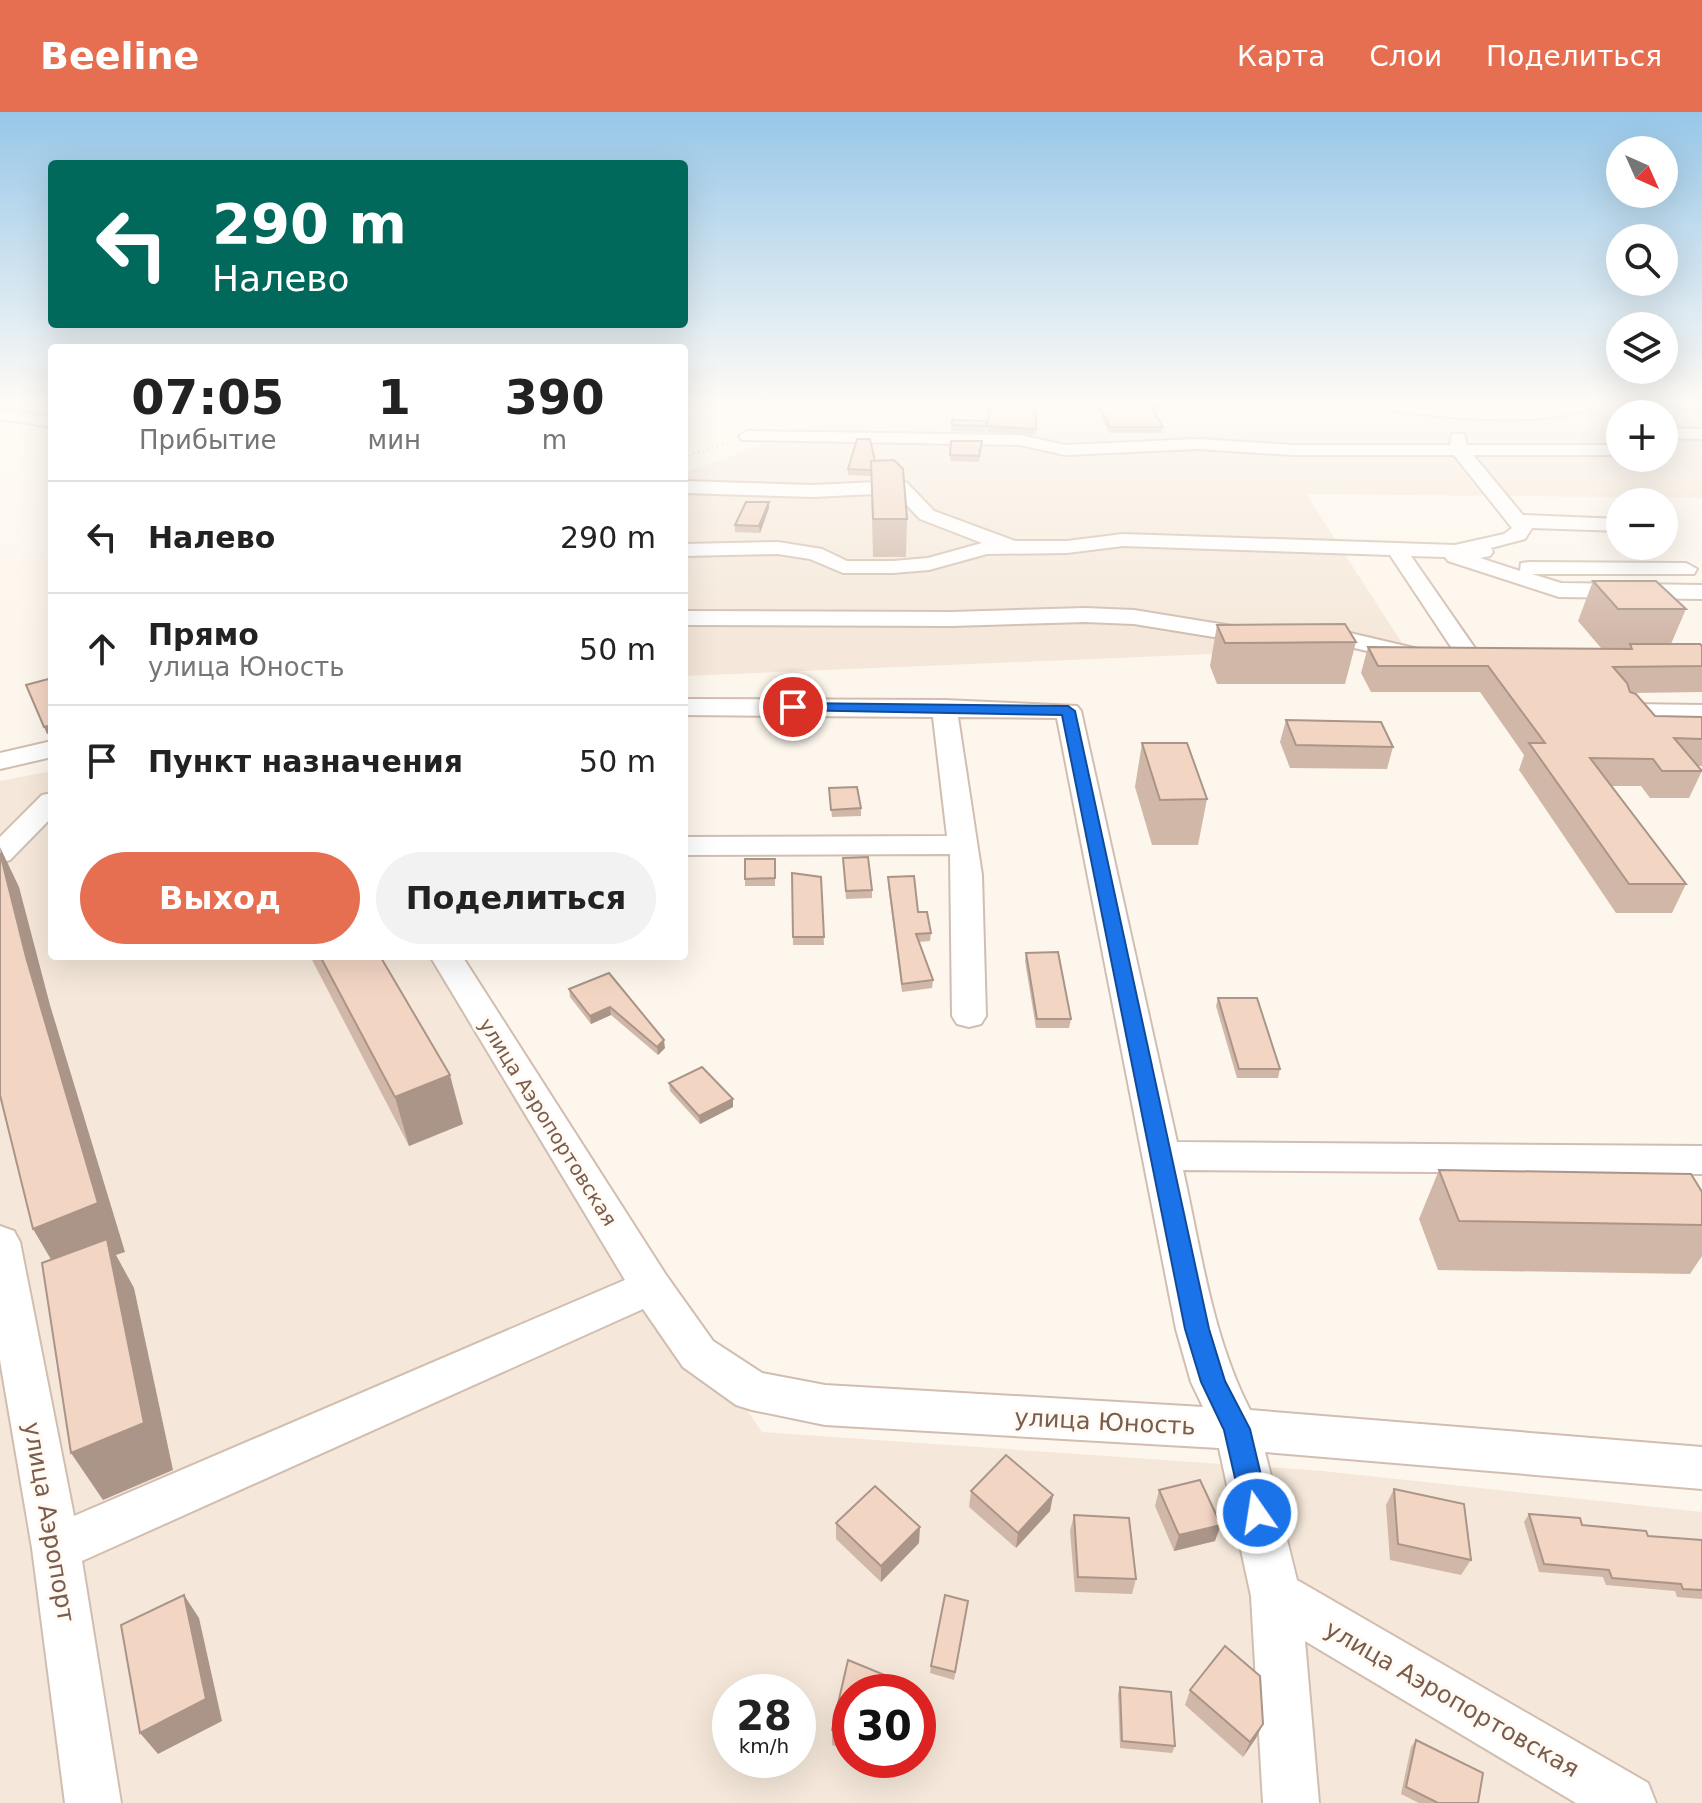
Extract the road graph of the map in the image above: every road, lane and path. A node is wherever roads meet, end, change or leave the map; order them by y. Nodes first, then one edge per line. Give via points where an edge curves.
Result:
1 (1483, 480) edge
2 (688, 487) edge
3 (1517, 521) junction
4 (1606, 524) edge
5 (1013, 545) junction
6 (1396, 549) junction
7 (688, 550) edge
8 (1433, 550) junction
9 (1460, 551) junction
10 (1484, 560) junction
11 (1686, 564) edge
12 (1702, 592) edge
13 (688, 618) edge
14 (688, 707) edge
15 (937, 708) junction
16 (1631, 712) edge
17 (1702, 713) edge
18 (48, 750) edge
19 (0, 761) edge
20 (48, 805) edge
21 (963, 845) junction
22 (688, 846) edge
23 (0, 854) edge
24 (448, 960) edge
25 (969, 1016) dead end
26 (1162, 1156) junction
27 (1656, 1158) junction
28 (1702, 1160) edge
29 (1679, 1199) edge
30 (0, 1242) edge
31 (651, 1287) junction
32 (1237, 1429) junction
33 (1702, 1468) edge
34 (56, 1548) junction
35 (1276, 1596) junction
36 (93, 1803) edge
37 (1291, 1803) edge
38 (1628, 1803) edge

1 - 3 street
2 - 5 street via 900,487 927,515
3 - 4 street
3 - 9 street via 1523,529 1514,537 1471,544
5 - 6 street via 1067,547 1123,540
5 - 7 street via 893,567 843,567 815,553 778,548
6 - 8 street
6 - 13 street via 1477,657 1433,659 1350,640 1239,636 1134,617
8 - 9 street
8 - 10 street
9 - 10 street
10 - 11 street
10 - 12 street via 1559,590
14 - 15 street
15 - 21 street
15 - 26 street via 1068,711
16 - 17 street
18 - 19 street
20 - 23 street
21 - 22 street
21 - 25 street
24 - 31 street, улица Аэропортовская
26 - 27 street
26 - 32 street via 1197,1329 1213,1382
27 - 28 street
27 - 29 street
30 - 34 street, улица Аэропорт
31 - 32 street, улица Юность via 698,1354 752,1391 825,1405
31 - 34 street
32 - 33 street, улица Юность
32 - 35 street
34 - 36 street, улица Аэропорт
35 - 37 street
35 - 38 street, улица Аэропортовская

